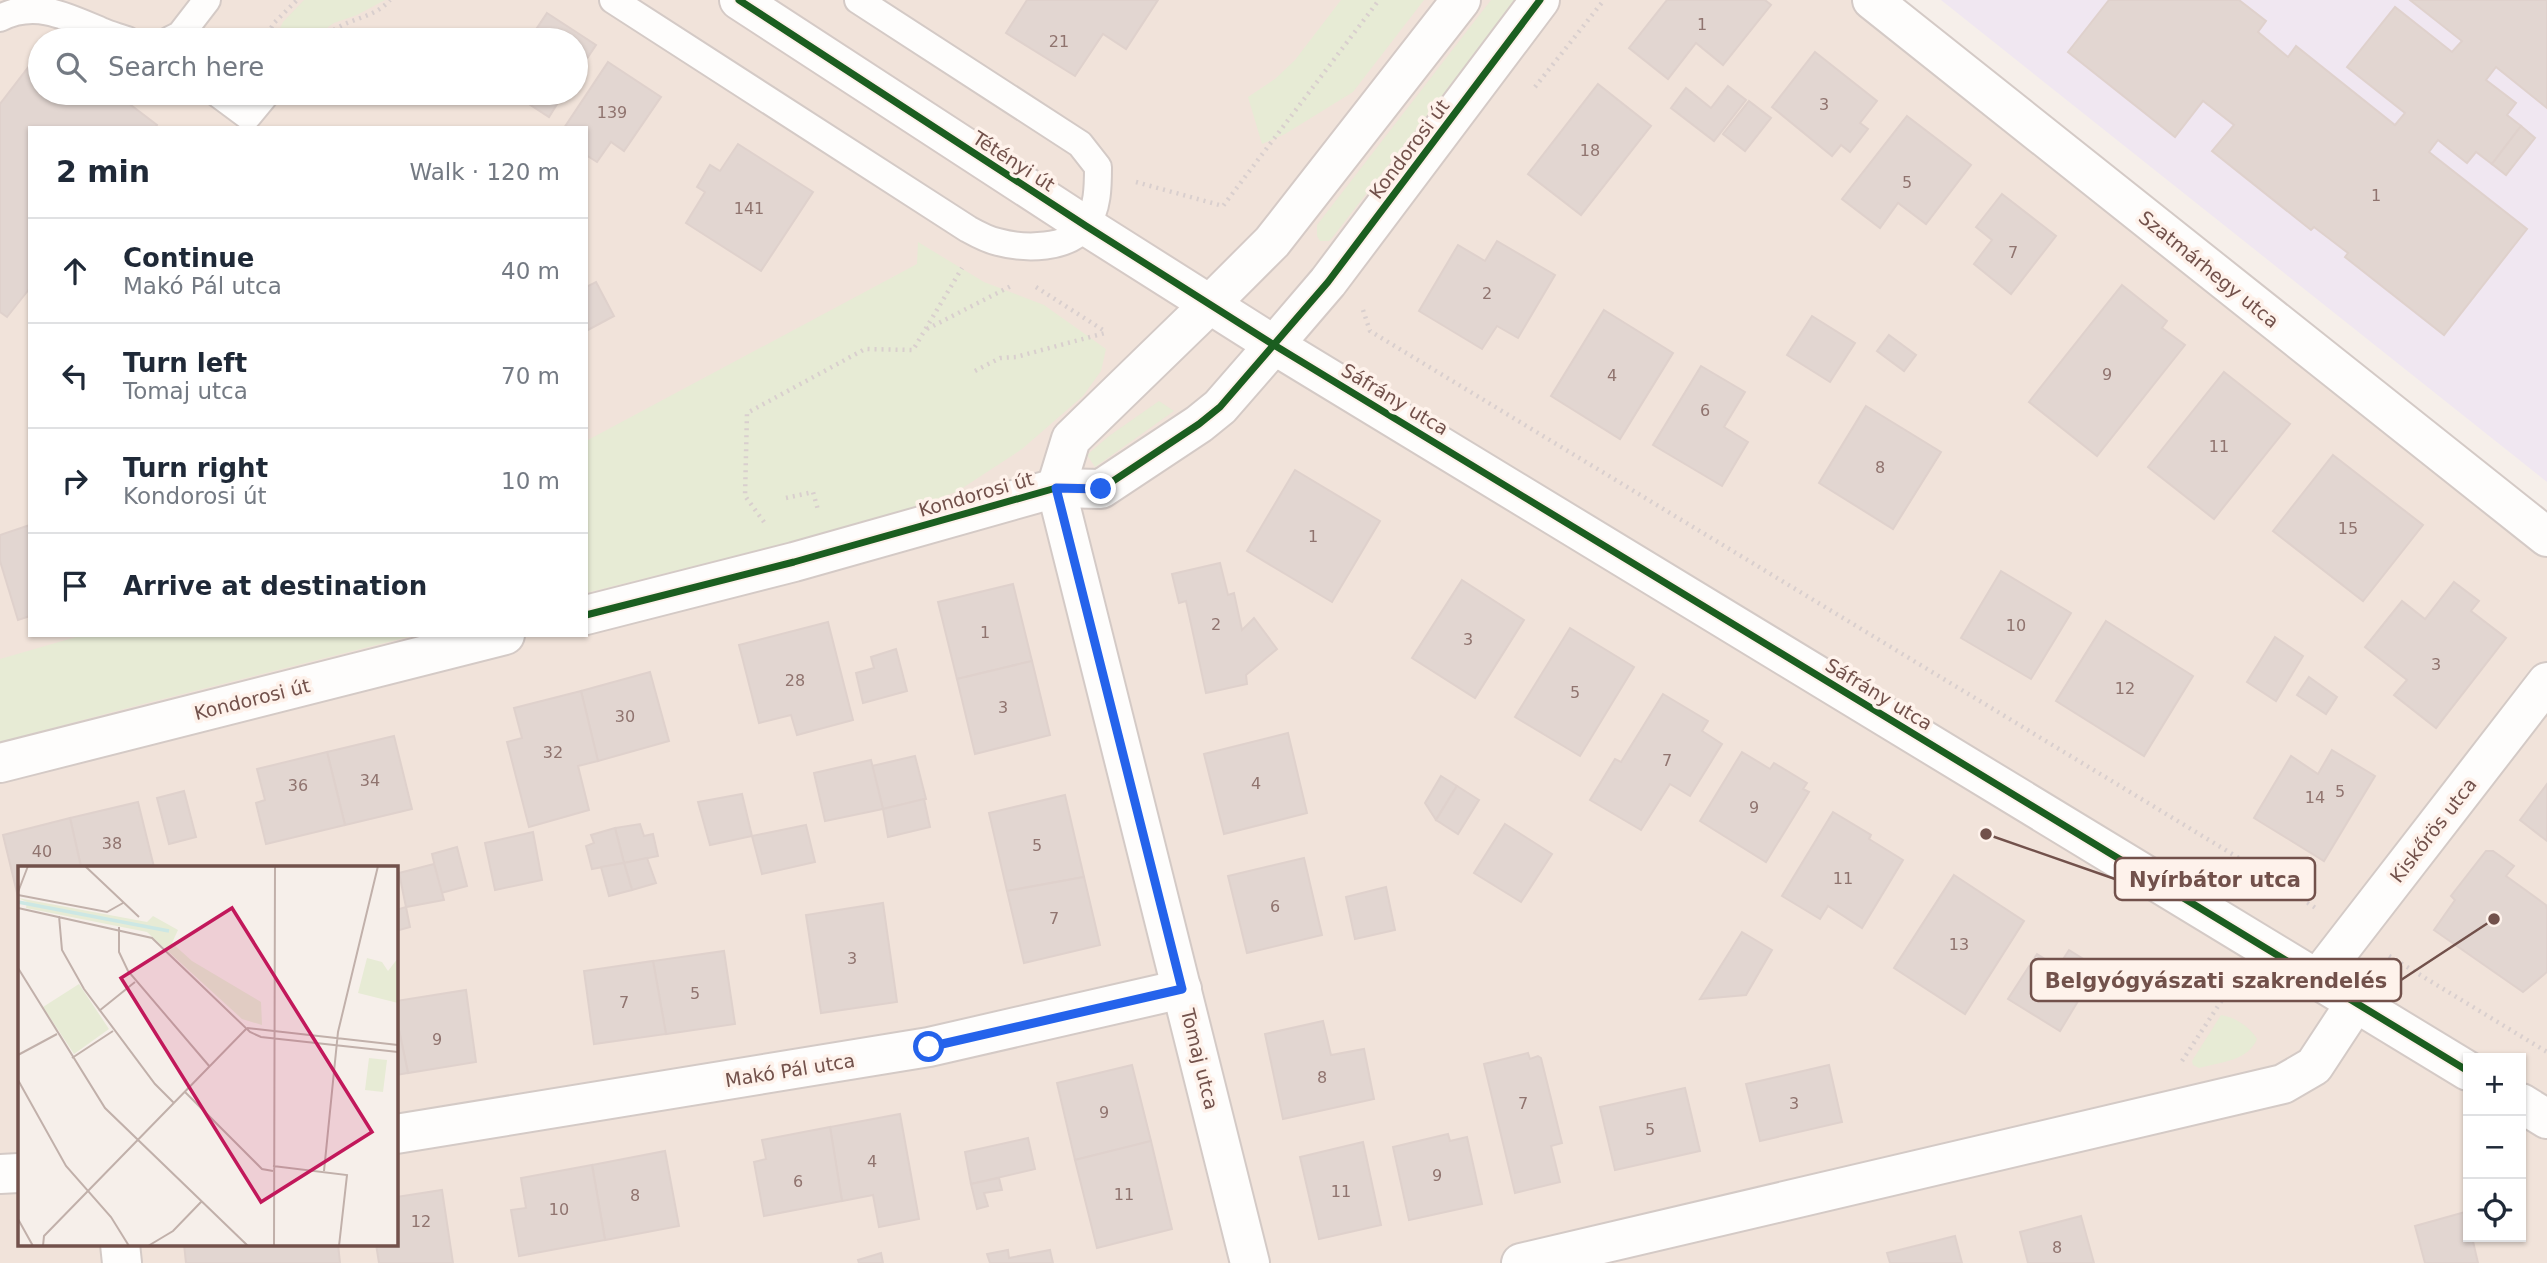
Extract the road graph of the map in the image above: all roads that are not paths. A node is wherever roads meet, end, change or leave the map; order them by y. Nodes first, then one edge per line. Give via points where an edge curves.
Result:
1 (207, 0) edge
2 (613, 0) edge
3 (739, 0) edge
4 (858, 0) edge
5 (1461, 0) edge
6 (1541, 0) edge
7 (1871, 0) edge
8 (0, 18) edge
9 (94, 28) edge
10 (185, 28) edge
11 (233, 105) edge
12 (257, 105) edge
13 (1086, 226) junction
14 (1210, 304) junction
15 (1274, 345) junction
16 (1056, 488) junction
17 (2547, 537) edge
18 (588, 614) edge
19 (497, 637) edge
20 (2547, 682) edge
21 (0, 762) edge
22 (2318, 978) junction
23 (1182, 989) junction
24 (2356, 1002) junction
25 (2463, 1068) edge
26 (2526, 1106) edge
27 (2547, 1119) edge
28 (397, 1134) edge
29 (18, 1173) edge
30 (0, 1174) edge
31 (1250, 1263) edge
32 (1521, 1263) edge

1 - 10 lane
2 - 13 lane via 968,229 997,242 1034,246 1067,240
3 - 13 street, Tétényi út
4 - 13 lane via 1080,144 1098,167 1097,197
5 - 14 street, Kondorosi út via 1272,242
6 - 15 street, Kondorosi út via 1328,282
7 - 17 street, Szatmárhegy utca
8 - 9 lane via 19,5 33,3
11 - 12 lane via 248,116
13 - 14 street, Tétényi út
14 - 15 street, Tétényi út
14 - 16 street, Kondorosi út via 1071,439
15 - 16 street, Kondorosi út via 1220,407 1101,489
15 - 22 street, Sáfrány utca
16 - 18 street, Kondorosi út
16 - 23 street, Tomaj utca
19 - 21 street, Kondorosi út
20 - 22 street, Kiskőrös utca
22 - 24 street, Sáfrány utca
23 - 28 street, Makó Pál utca via 929,1047
23 - 31 street, Tomaj utca
24 - 25 street, Sáfrány utca
24 - 32 street via 2314,1066 2283,1084
26 - 27 street
29 - 30 street

